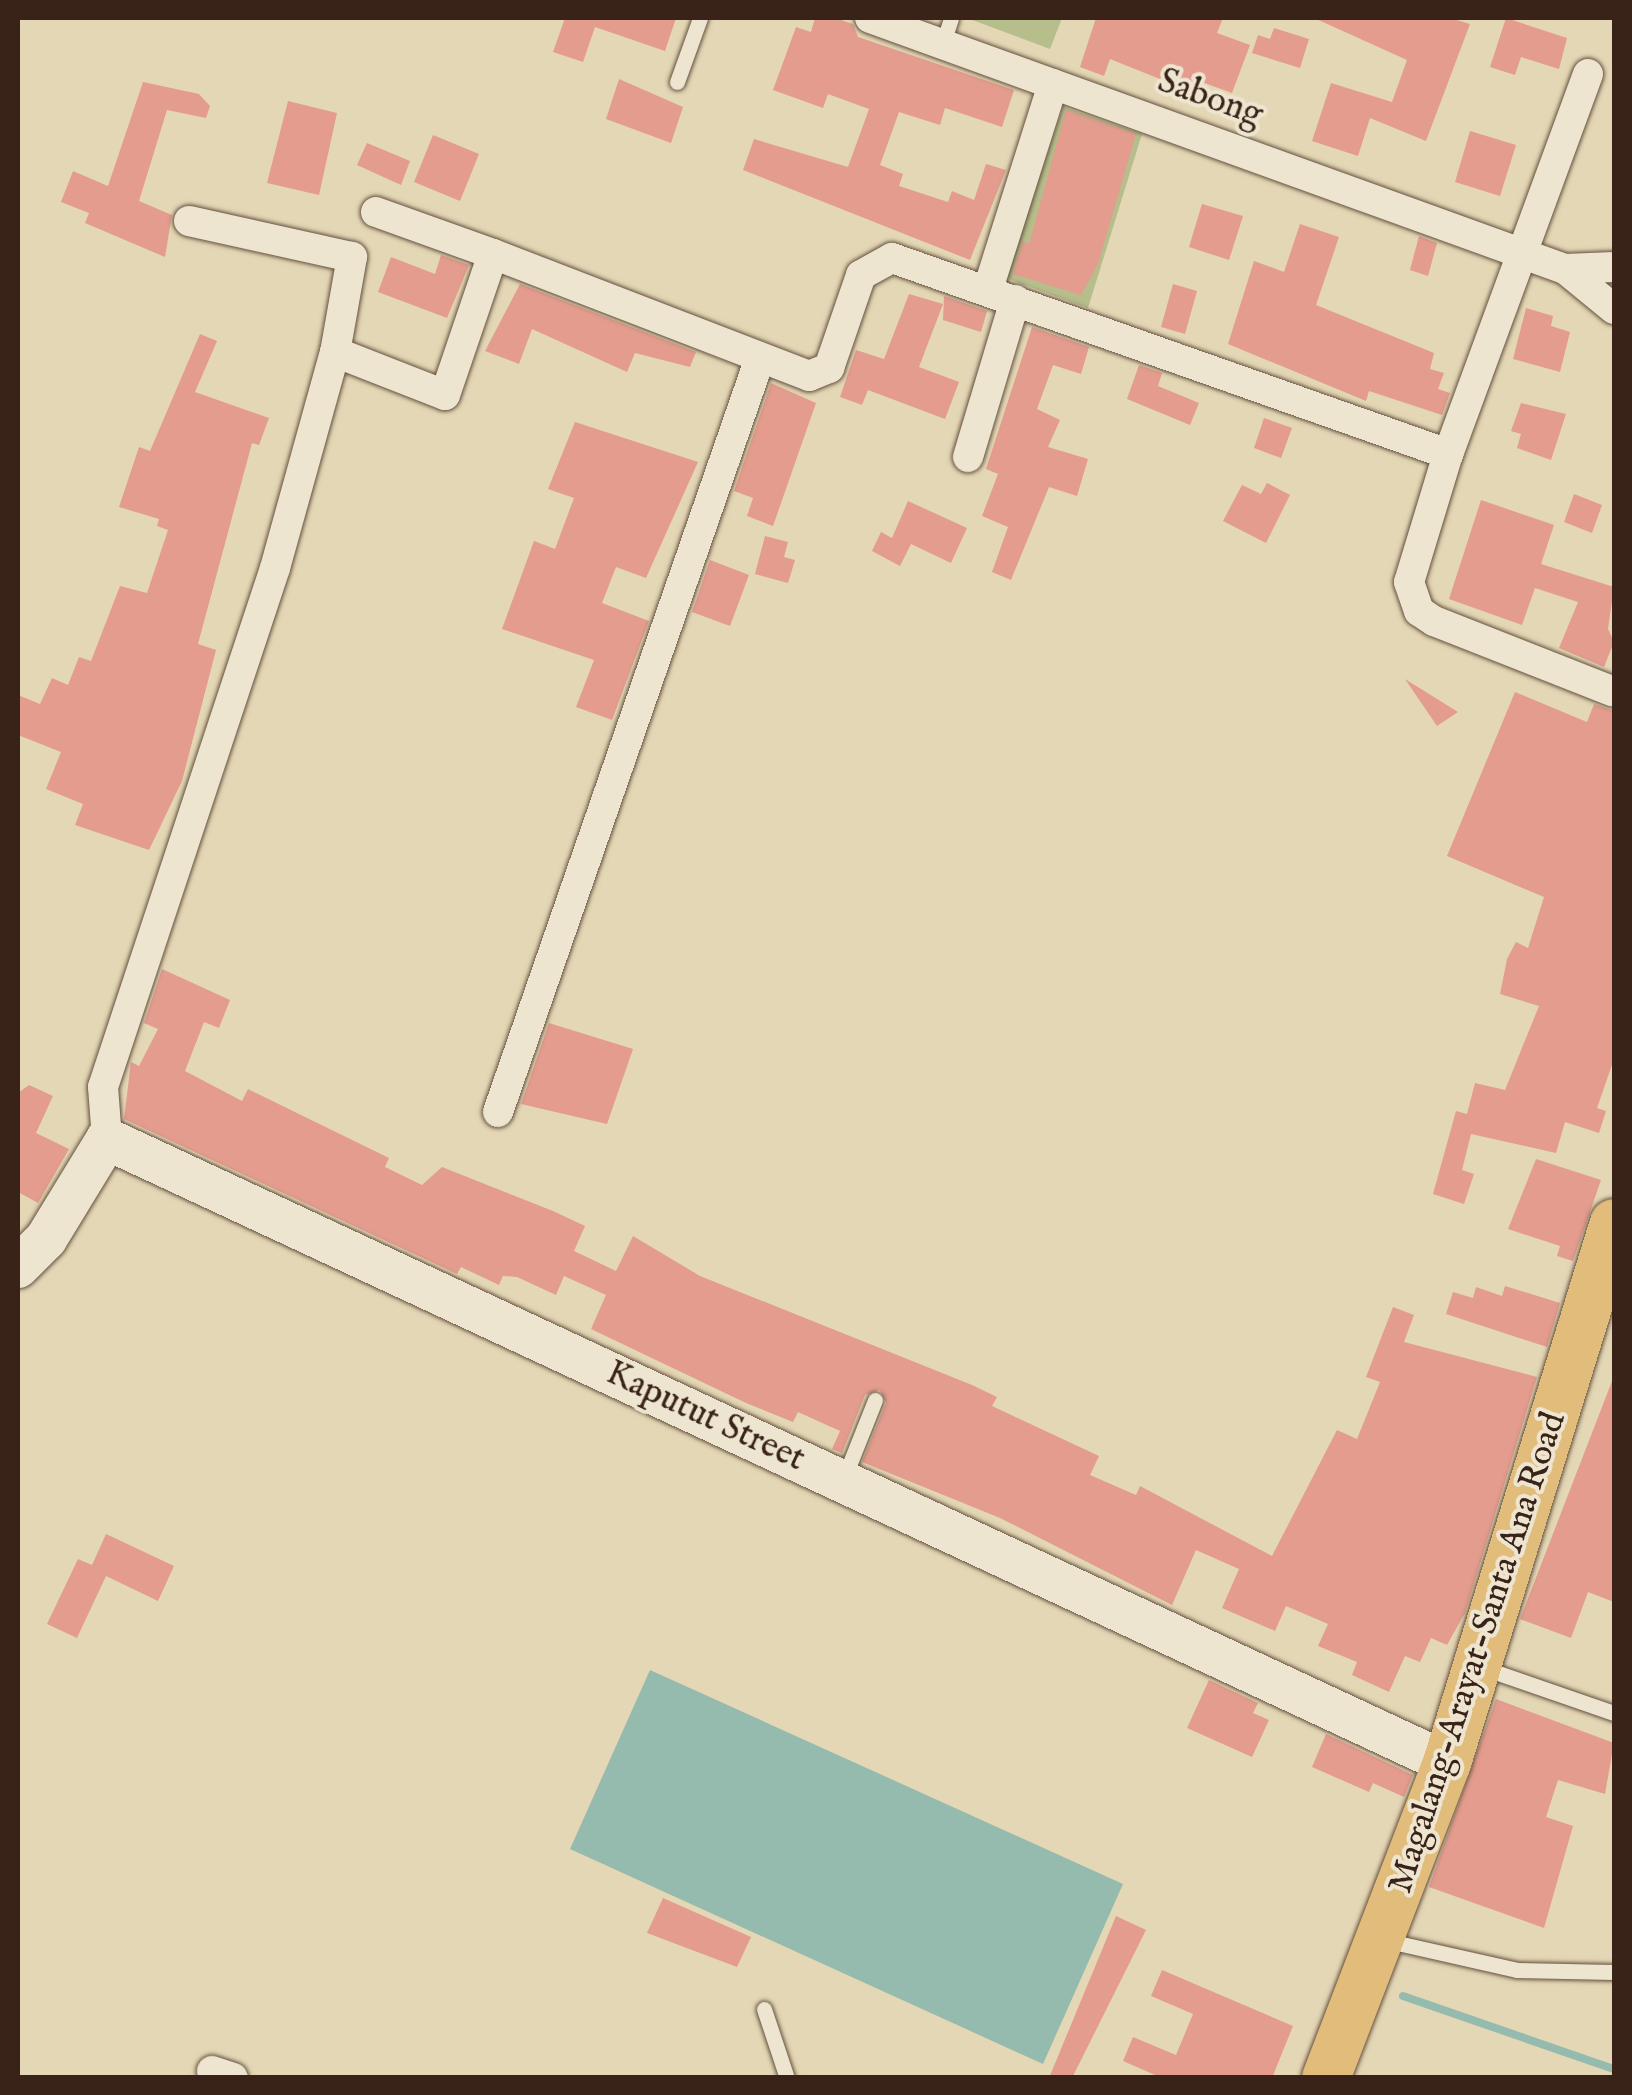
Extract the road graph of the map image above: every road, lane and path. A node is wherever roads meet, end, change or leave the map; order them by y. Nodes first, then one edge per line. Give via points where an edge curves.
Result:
1 (700, 18) edge
2 (870, 18) edge
3 (947, 30) edge
4 (1588, 74) dead end
5 (677, 82) dead end
6 (1053, 84) junction
7 (376, 212) dead end
8 (189, 221) dead end
9 (493, 254) junction
10 (1524, 254) junction
11 (1614, 268) edge
12 (1565, 269) junction
13 (1002, 295) junction
14 (1614, 309) edge
15 (336, 352) junction
16 (759, 361) junction
17 (1448, 454) junction
18 (968, 457) dead end
19 (1614, 692) edge
20 (498, 1112) dead end
21 (107, 1139) junction
22 (1614, 1223) edge
23 (18, 1267) edge
24 (875, 1400) dead end
25 (843, 1481) junction
26 (1477, 1666) junction
27 (1614, 1714) edge
28 (1447, 1763) junction
29 (1384, 1940) junction
30 (1614, 1972) edge
31 (764, 2009) dead end
32 (787, 2078) edge
33 (1326, 2078) edge

1 - 5 lane
2 - 3 street, Sabong
3 - 6 street, Sabong
4 - 10 street
6 - 10 street, Sabong
6 - 13 street
7 - 9 street
8 - 15 street via 352,257
9 - 15 street via 445,395
9 - 16 street
10 - 12 street, Sabong
10 - 17 street
11 - 12 street
12 - 14 street
13 - 16 street via 880,260 861,275 829,368 809,376
13 - 17 street
13 - 18 street
15 - 21 street via 275,568 103,1087
16 - 20 street
17 - 19 street via 1409,582 1419,611
21 - 23 street via 46,1239
21 - 25 street, Kaputut Street
22 - 26 main road, Magalang-Arayat-Santa Ana Road
24 - 25 lane
25 - 28 street, Kaputut Street
26 - 27 lane
26 - 28 main road, Magalang-Arayat-Santa Ana Road
28 - 29 main road, Magalang-Arayat-Santa Ana Road
29 - 30 lane via 1517,1970
29 - 33 main road, Magalang-Arayat-Santa Ana Road
31 - 32 lane

